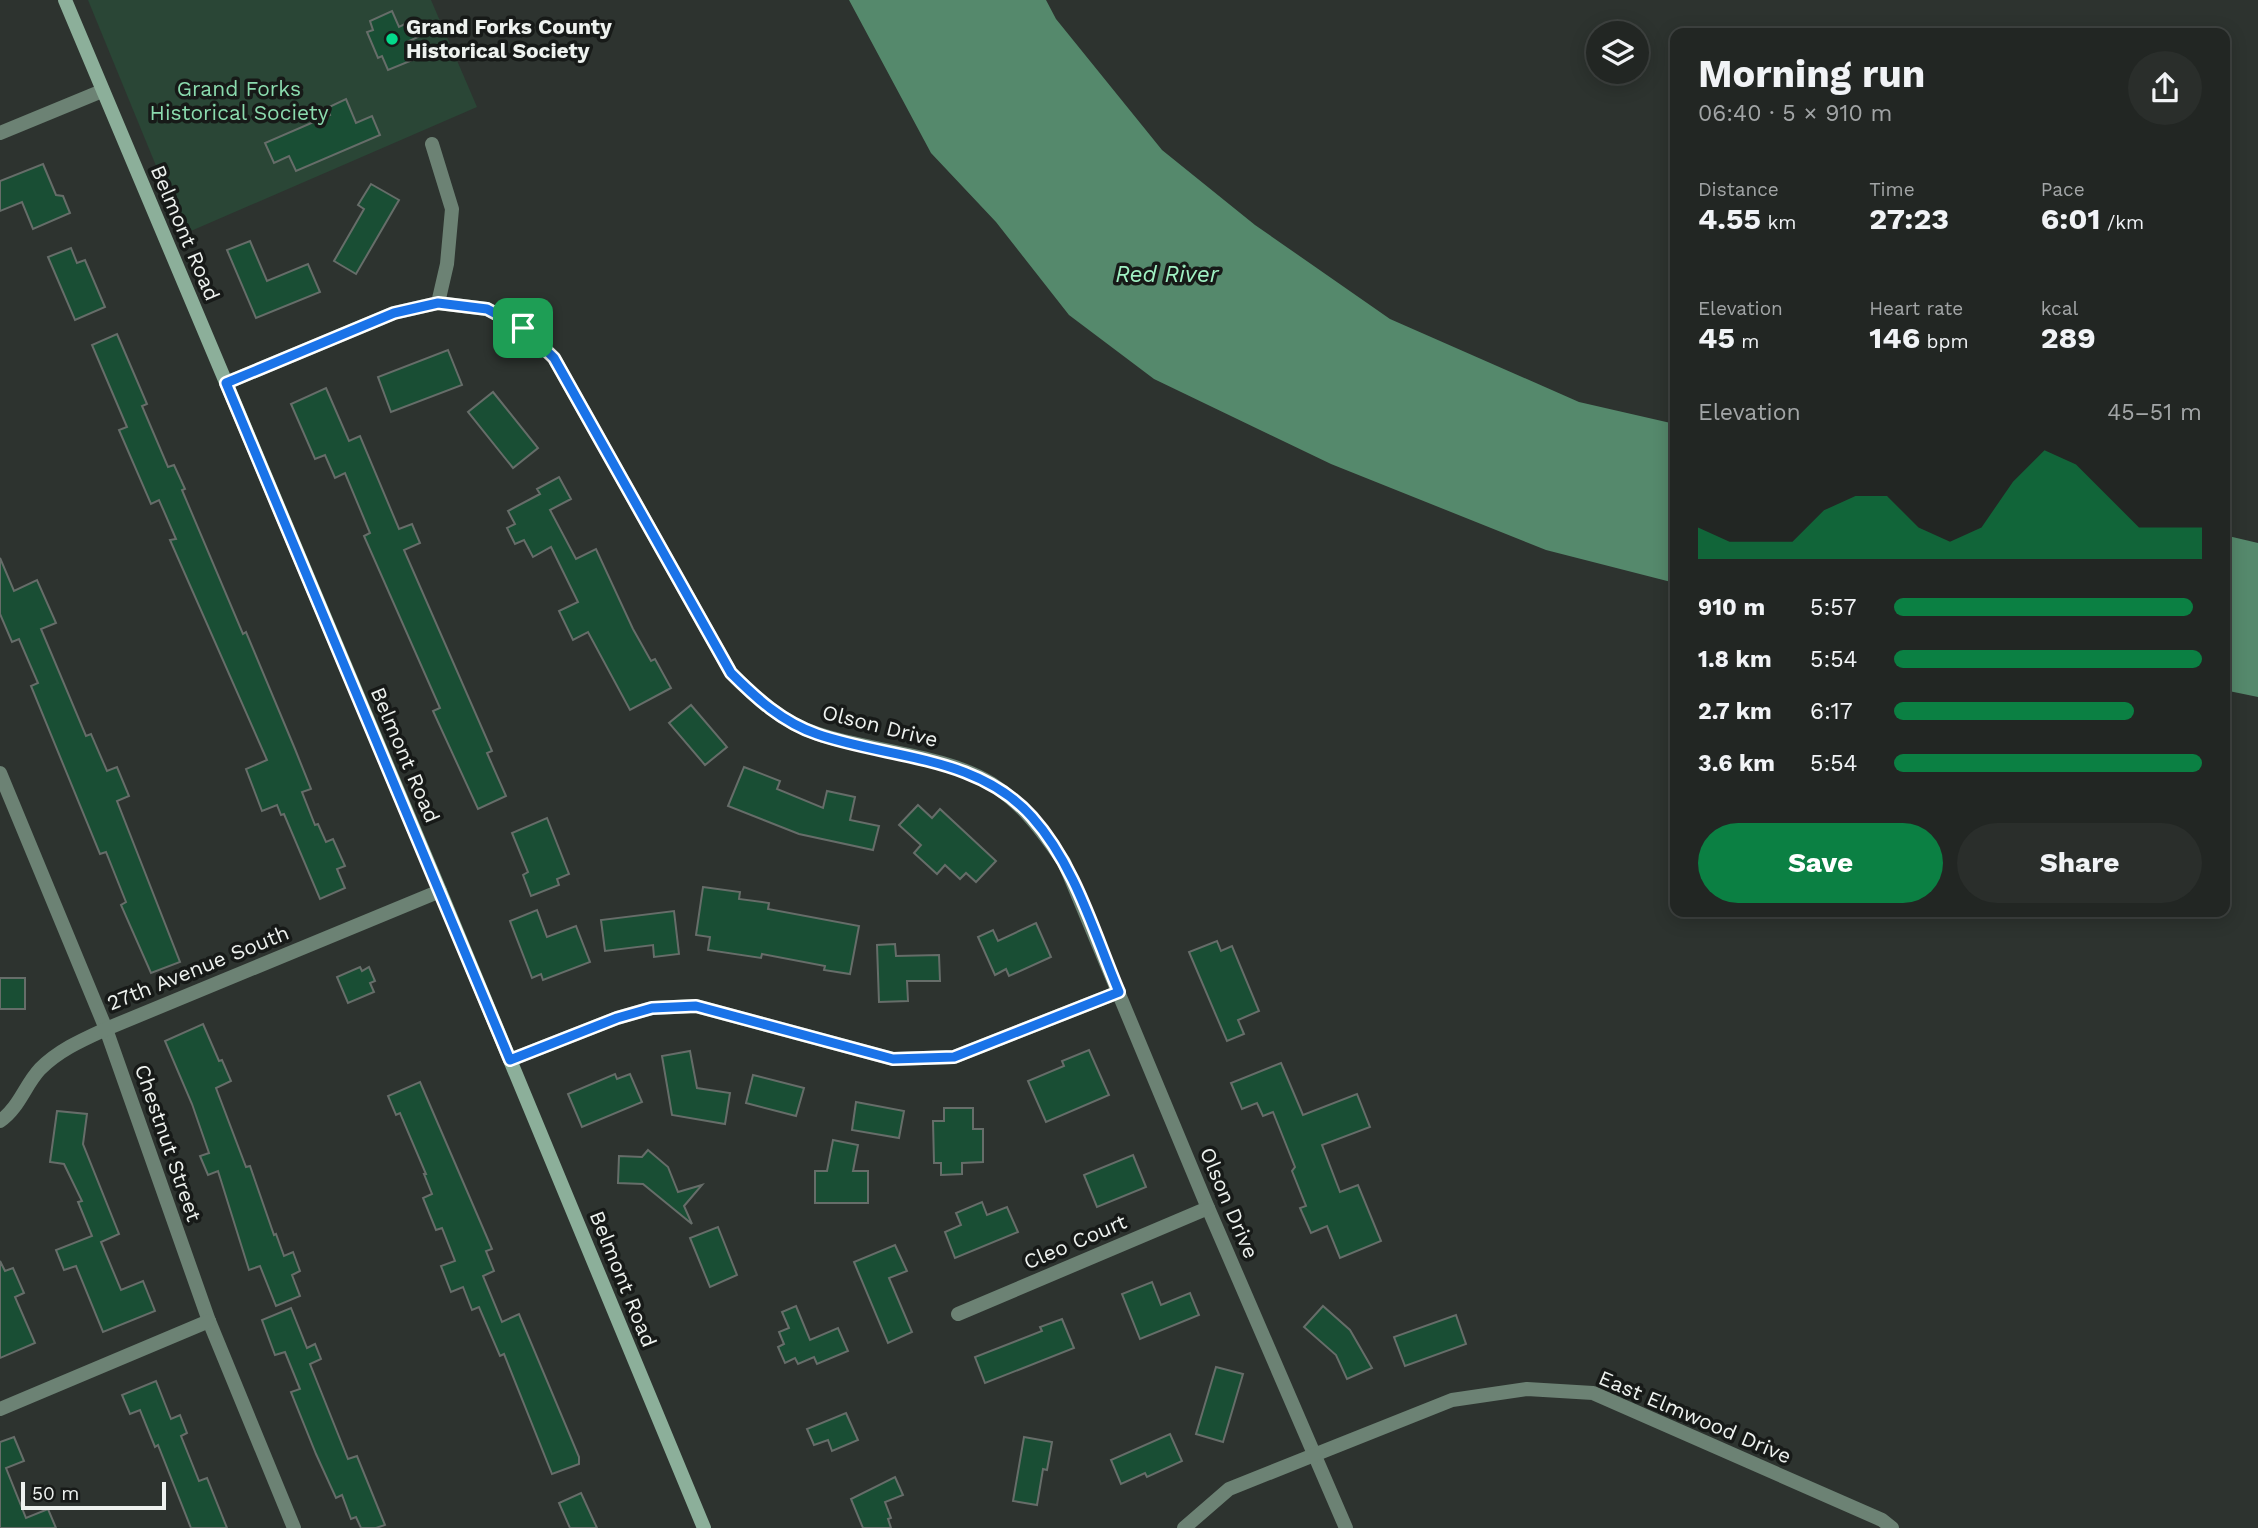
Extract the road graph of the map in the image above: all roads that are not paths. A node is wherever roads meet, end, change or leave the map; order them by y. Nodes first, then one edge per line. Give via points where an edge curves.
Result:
1 (65, 0) edge
2 (102, 91) junction
3 (0, 133) edge
4 (432, 144) dead end
5 (438, 303) junction
6 (226, 383) junction
7 (0, 773) edge
8 (440, 891) junction
9 (1119, 992) junction
10 (106, 1029) junction
11 (510, 1060) junction
12 (0, 1121) edge
13 (1208, 1209) junction
14 (958, 1314) dead end
15 (209, 1321) junction
16 (0, 1409) edge
17 (1314, 1455) junction
18 (294, 1528) edge
19 (704, 1528) edge
20 (1184, 1528) edge
21 (1346, 1528) edge
22 (1892, 1528) edge

1 - 2 street, Belmont Road
2 - 3 street
2 - 6 street, Belmont Road
4 - 5 street via 452,209
5 - 6 street, Olson Drive via 394,313
5 - 9 street, Olson Drive via 487,309 523,328 554,358 731,673 764,706 816,734 943,764 979,778 1031,816 1065,862
6 - 8 street, Belmont Road
7 - 10 street, Chestnut Street
8 - 10 street, 27th Avenue South
8 - 11 street, Belmont Road
9 - 11 street via 954,1057 893,1059 696,1006 652,1008 617,1018
9 - 13 street, Olson Drive
10 - 12 street, 27th Avenue South via 64,1049 38,1070
10 - 15 street, Chestnut Street
11 - 19 street, Belmont Road
13 - 14 street, Cleo Court
13 - 17 street, Olson Drive
15 - 16 street
15 - 18 street, Chestnut Street
17 - 20 street, East Elmwood Drive via 1229,1489
17 - 21 street, Olson Drive
17 - 22 street, East Elmwood Drive via 1452,1400 1527,1389 1593,1393

